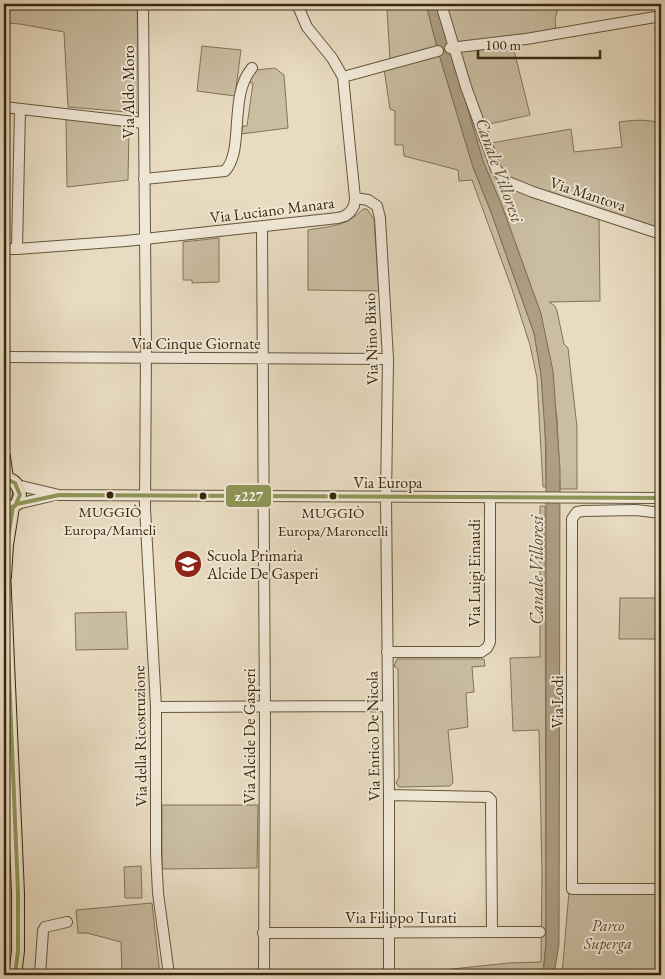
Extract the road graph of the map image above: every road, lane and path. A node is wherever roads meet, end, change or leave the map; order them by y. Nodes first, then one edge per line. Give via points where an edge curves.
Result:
1 (143, 4) edge
2 (297, 4) edge
3 (441, 4) edge
4 (661, 16) edge
5 (452, 48) junction
6 (438, 51) dead end
7 (252, 68) dead end
8 (343, 77) junction
9 (4, 107) edge
10 (20, 109) junction
11 (143, 123) junction
12 (144, 179) junction
13 (355, 198) junction
14 (262, 227) junction
15 (661, 234) edge
16 (145, 239) junction
17 (4, 248) edge
18 (17, 250) junction
19 (4, 357) edge
20 (146, 358) junction
21 (262, 358) junction
22 (388, 359) junction
23 (4, 457) edge
24 (9, 481) edge
25 (59, 495) junction
26 (145, 495) junction
27 (263, 496) junction
28 (386, 497) junction
29 (490, 497) junction
30 (661, 498) edge
31 (11, 507) edge
32 (661, 513) edge
33 (4, 573) edge
34 (387, 652) junction
35 (388, 706) junction
36 (156, 707) junction
37 (264, 707) junction
38 (389, 795) junction
39 (661, 889) edge
40 (67, 922) dead end
41 (388, 932) junction
42 (492, 932) junction
43 (540, 932) dead end
44 (263, 933) junction
45 (15, 975) edge
46 (40, 975) edge
47 (169, 975) edge
48 (264, 975) edge
49 (388, 975) edge

1 - 11 street, Via Aldo Moro
2 - 8 street, Via Luciano Manara via 307,27
3 - 5 street
4 - 5 street
5 - 15 street, Via Mantova via 496,170 506,181
6 - 8 street
7 - 12 street via 242,83 232,160 225,171
8 - 13 street, Via Luciano Manara
9 - 10 street
10 - 11 street
10 - 18 street
11 - 12 street, Via Aldo Moro
12 - 16 street, Via Aldo Moro
13 - 14 street, Via Luciano Manara via 354,206 345,216
13 - 22 street, Via Nino Bixio via 368,200 377,206 380,218
14 - 16 street, Via Luciano Manara
14 - 21 street, Via Alcide De Gasperi
16 - 18 street, Via Luciano Manara
16 - 20 street, Via Aldo Moro
17 - 18 street, Via Luciano Manara
19 - 20 street, Via Cinque Giornate
20 - 21 street, Via Cinque Giornate
20 - 26 street, Via della Ricostruzione
21 - 22 street, Via Cinque Giornate
21 - 27 street, Via Alcide De Gasperi
22 - 28 street, Via Nino Bixio
23 - 24 main road
24 - 25 street, Via Europa
24 - 31 main road via 20,495
25 - 26 street, Via Europa
25 - 31 street, Via Europa
26 - 27 street, Via Europa
26 - 36 street, Via della Ricostruzione
27 - 28 street, Via Europa
27 - 37 street, Via Alcide De Gasperi
28 - 29 street, Via Europa
28 - 34 street, Via Enrico De Nicola
29 - 30 street, Via Europa
29 - 34 street, Via Luigi Einaudi via 490,642 487,648 481,652
31 - 33 main road
32 - 39 street, Via Lodi via 636,510 577,512 572,519 572,889
33 - 45 main road via 18,893
34 - 35 street, Via Enrico De Nicola
35 - 37 street
35 - 38 street, Via Enrico De Nicola
36 - 37 street
36 - 47 street, Via della Ricostruzione via 156,854
37 - 44 street, Via Alcide De Gasperi
38 - 41 street, Via Enrico De Nicola
38 - 42 street via 488,797 492,800
40 - 46 street via 44,927
41 - 42 street, Via Filippo Turati
41 - 44 street, Via Filippo Turati
41 - 49 street, Via Enrico De Nicola
42 - 43 street, Via Filippo Turati
44 - 48 street, Via Alcide De Gasperi

